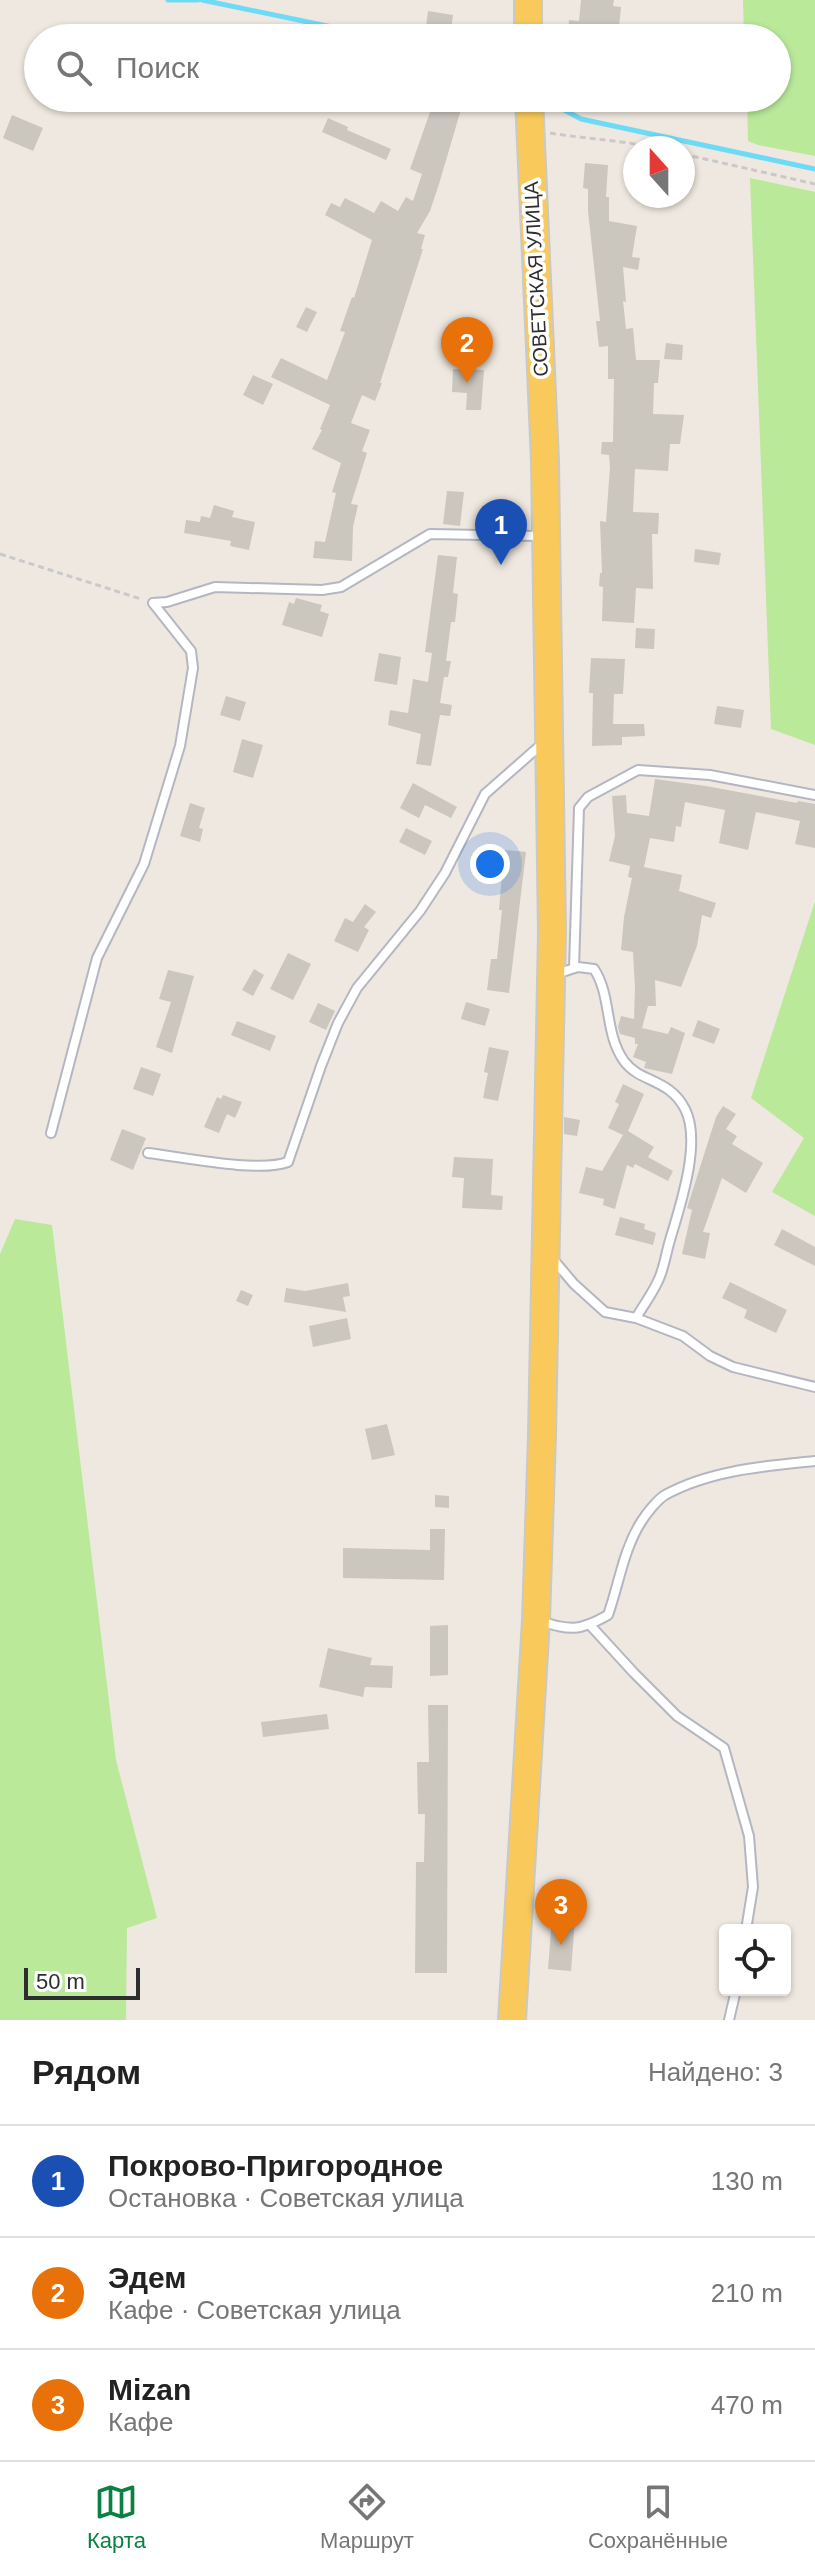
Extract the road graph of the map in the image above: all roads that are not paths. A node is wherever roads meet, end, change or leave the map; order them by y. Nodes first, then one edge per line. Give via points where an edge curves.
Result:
1 (528, 0) edge
2 (528, 24) edge
3 (529, 112) edge
4 (547, 536) junction
5 (550, 737) junction
6 (815, 795) edge
7 (562, 972) junction
8 (51, 1133) dead end
9 (148, 1153) dead end
10 (544, 1248) junction
11 (636, 1318) junction
12 (815, 1387) edge
13 (815, 1461) edge
14 (536, 1620) junction
15 (590, 1625) junction
16 (747, 1924) edge
17 (735, 1996) edge
18 (512, 2020) edge
19 (729, 2020) edge

1 - 2 main road
3 - 4 main road, СОВЕТСКАЯ УЛИЦА
4 - 5 main road, СОВЕТСКАЯ УЛИЦА
4 - 8 lane via 430,534 341,587 215,587 153,603 191,651 180,746 144,864 97,958
5 - 7 main road, СОВЕТСКАЯ УЛИЦА
5 - 9 lane via 485,794 420,911 357,988 326,1052 288,1162 248,1165
6 - 7 lane via 710,775 638,770 588,797 579,808
7 - 10 main road, СОВЕТСКАЯ УЛИЦА
7 - 11 lane via 594,969 601,980 611,1036 623,1060 670,1089 691,1129 680,1203 659,1280
10 - 11 lane via 605,1312
10 - 14 main road, СОВЕТСКАЯ УЛИЦА
11 - 12 lane via 683,1336 733,1367
13 - 15 lane via 706,1479 663,1496 641,1521 625,1555 608,1615
14 - 15 lane via 570,1630
14 - 18 main road, СОВЕТСКАЯ УЛИЦА
15 - 16 lane via 677,1716 724,1748 749,1836 753,1887
17 - 19 lane

